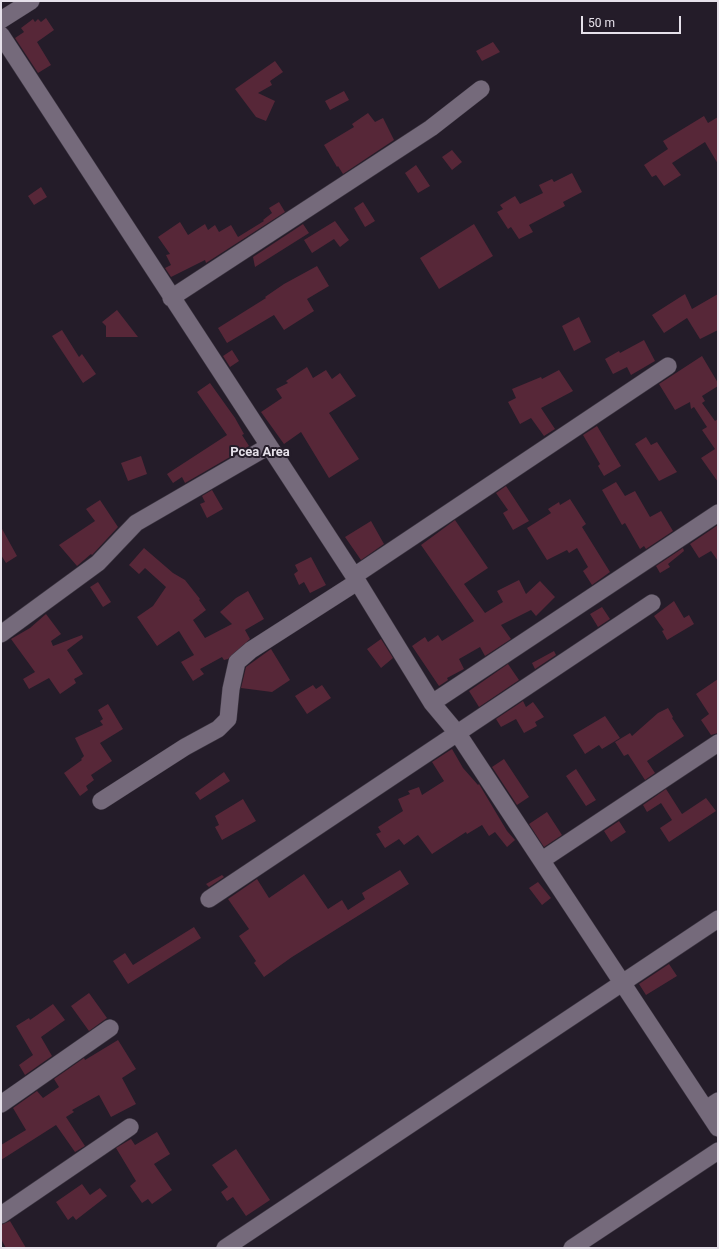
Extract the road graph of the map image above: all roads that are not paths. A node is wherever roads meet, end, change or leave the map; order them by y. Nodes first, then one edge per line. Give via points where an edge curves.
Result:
1 (31, 1) edge
2 (1, 20) edge
3 (1, 35) edge
4 (481, 89) dead end
5 (171, 298) junction
6 (668, 366) dead end
7 (269, 446) junction
8 (718, 513) edge
9 (355, 579) junction
10 (652, 603) dead end
11 (1, 634) edge
12 (432, 703) junction
13 (458, 734) junction
14 (718, 743) edge
15 (101, 801) dead end
16 (542, 860) junction
17 (209, 900) dead end
18 (718, 919) edge
19 (623, 982) junction
20 (110, 1028) dead end
21 (1, 1104) edge
22 (712, 1105) edge
23 (130, 1127) dead end
24 (718, 1128) edge
25 (718, 1151) edge
26 (1, 1215) edge
27 (225, 1248) edge
28 (572, 1248) edge

1 - 2 street
3 - 5 street
4 - 5 street via 431,128
5 - 7 street
6 - 9 street
7 - 9 street
7 - 11 street via 136,523 98,563
8 - 12 street
9 - 12 street
9 - 15 street via 237,662 228,719 218,729
10 - 13 street
12 - 13 street
13 - 16 street
13 - 17 street
14 - 16 street
16 - 19 street
18 - 19 street
19 - 22 street
19 - 27 street
20 - 21 street
22 - 24 street
23 - 26 street
25 - 28 street

